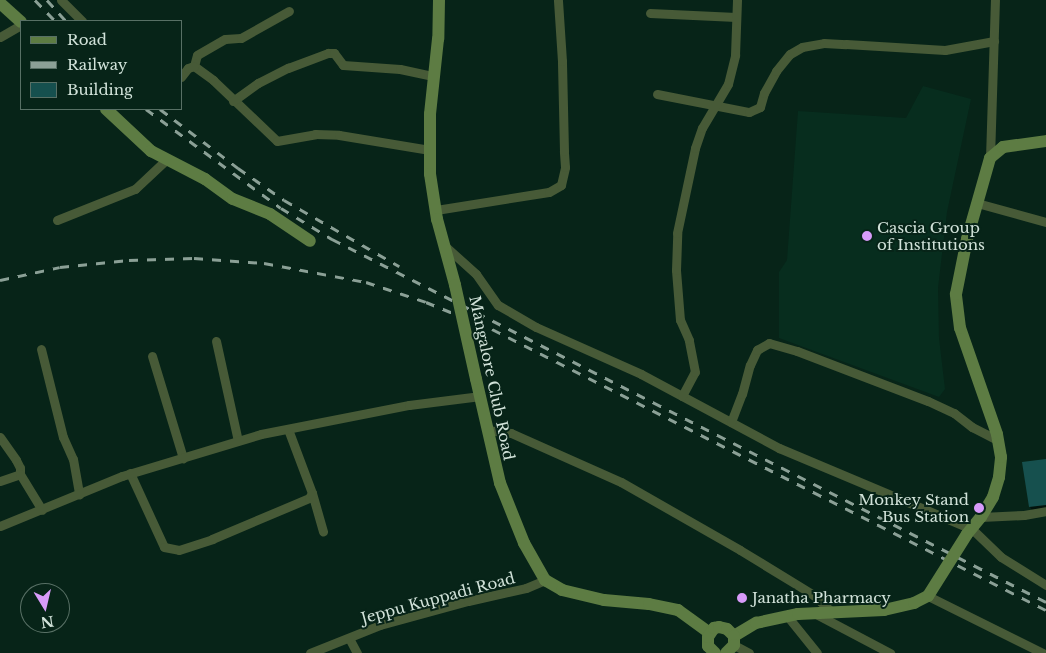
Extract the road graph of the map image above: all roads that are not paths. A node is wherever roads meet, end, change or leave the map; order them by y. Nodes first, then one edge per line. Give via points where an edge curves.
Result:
1 (61, 0) edge
2 (439, 0) edge
3 (558, 0) edge
4 (737, 0) edge
5 (996, 0) edge
6 (0, 4) edge
7 (289, 11) dead end
8 (650, 13) dead end
9 (736, 17) junction
10 (81, 20) edge
11 (20, 23) edge
12 (20, 25) edge
13 (0, 37) edge
14 (994, 41) junction
15 (194, 66) junction
16 (182, 76) edge
17 (434, 76) junction
18 (657, 94) dead end
19 (233, 102) junction
20 (715, 105) junction
21 (107, 110) edge
22 (1046, 141) edge
23 (430, 150) junction
24 (990, 158) junction
25 (167, 159) junction
26 (977, 203) junction
27 (436, 210) junction
28 (57, 220) dead end
29 (1046, 222) edge
30 (310, 240) dead end
31 (444, 246) junction
32 (216, 341) dead end
33 (41, 349) dead end
34 (152, 356) dead end
35 (480, 396) junction
36 (682, 396) junction
37 (731, 422) junction
38 (288, 429) junction
39 (487, 430) junction
40 (0, 437) edge
41 (238, 441) junction
42 (999, 441) junction
43 (183, 458) junction
44 (20, 474) junction
45 (130, 474) junction
46 (0, 481) edge
47 (312, 493) junction
48 (79, 494) junction
49 (42, 510) junction
50 (1046, 511) edge
51 (981, 517) junction
52 (0, 526) edge
53 (323, 531) dead end
54 (969, 532) junction
55 (545, 580) junction
56 (1046, 585) edge
57 (928, 596) junction
58 (832, 612) junction
59 (814, 613) junction
60 (788, 616) junction
61 (710, 633) junction
62 (349, 638) junction
63 (731, 644) edge
64 (712, 652) edge
65 (310, 653) edge
66 (356, 653) edge
67 (748, 653) edge
68 (817, 653) edge
69 (890, 653) edge
70 (1042, 653) edge

1 - 10 street
2 - 17 street, Mangalore Club Road
3 - 27 street via 564,142 561,185 549,192
4 - 9 street
5 - 14 street
6 - 11 street
7 - 15 street via 241,38 225,39 197,55
8 - 9 street
9 - 20 street via 734,55 728,84
12 - 13 street
14 - 20 street via 945,50 824,43 802,47 790,54 776,72 760,107 749,112
14 - 24 street
15 - 16 street
15 - 19 street via 213,80
17 - 19 street via 400,69 343,65 334,53 258,82
17 - 23 street, Mangalore Club Road
18 - 20 street
19 - 23 street via 277,141 315,134 339,135
20 - 36 street via 695,148 677,233 680,320 689,340 695,372
21 - 25 street via 151,151
22 - 24 street via 1003,147
23 - 27 street, Mangalore Club Road
24 - 26 street
25 - 28 street via 135,189
25 - 30 street via 206,179 233,198 270,214
26 - 29 street
26 - 42 street via 956,294 960,328
27 - 31 street, Mangalore Club Road
31 - 35 street, Mangalore Club Road, bridge
31 - 36 street via 476,274 498,305 536,327
32 - 41 street
33 - 48 street via 73,459
34 - 43 street
35 - 38 street via 409,405
35 - 39 street, Mangalore Club Road
36 - 37 street
37 - 42 street via 757,350 769,343 928,401
37 - 54 street via 779,448
38 - 41 street
38 - 47 street
39 - 55 street, Mangalore Club Road via 500,484 524,544
39 - 58 street via 511,433 621,482 812,594
40 - 44 street via 16,460
41 - 43 street
42 - 51 street via 999,477 993,497
43 - 45 street
44 - 46 street
44 - 49 street
45 - 47 street via 164,547 179,550 265,517 309,498
45 - 48 street
47 - 53 street
48 - 49 street
49 - 52 street
50 - 51 street
51 - 54 street
54 - 56 street
54 - 57 street, bridge
55 - 61 street via 562,590 604,600 678,610
55 - 62 street, Jeppu Kuppadi Road via 526,588 380,625
57 - 58 street via 884,610
57 - 70 street
58 - 59 street
59 - 60 street
59 - 69 street
60 - 63 street via 756,623
60 - 68 street
61 - 63 street via 714,628 724,627
61 - 64 street via 707,642
62 - 65 street, Jeppu Kuppadi Road
62 - 66 street
63 - 67 street

